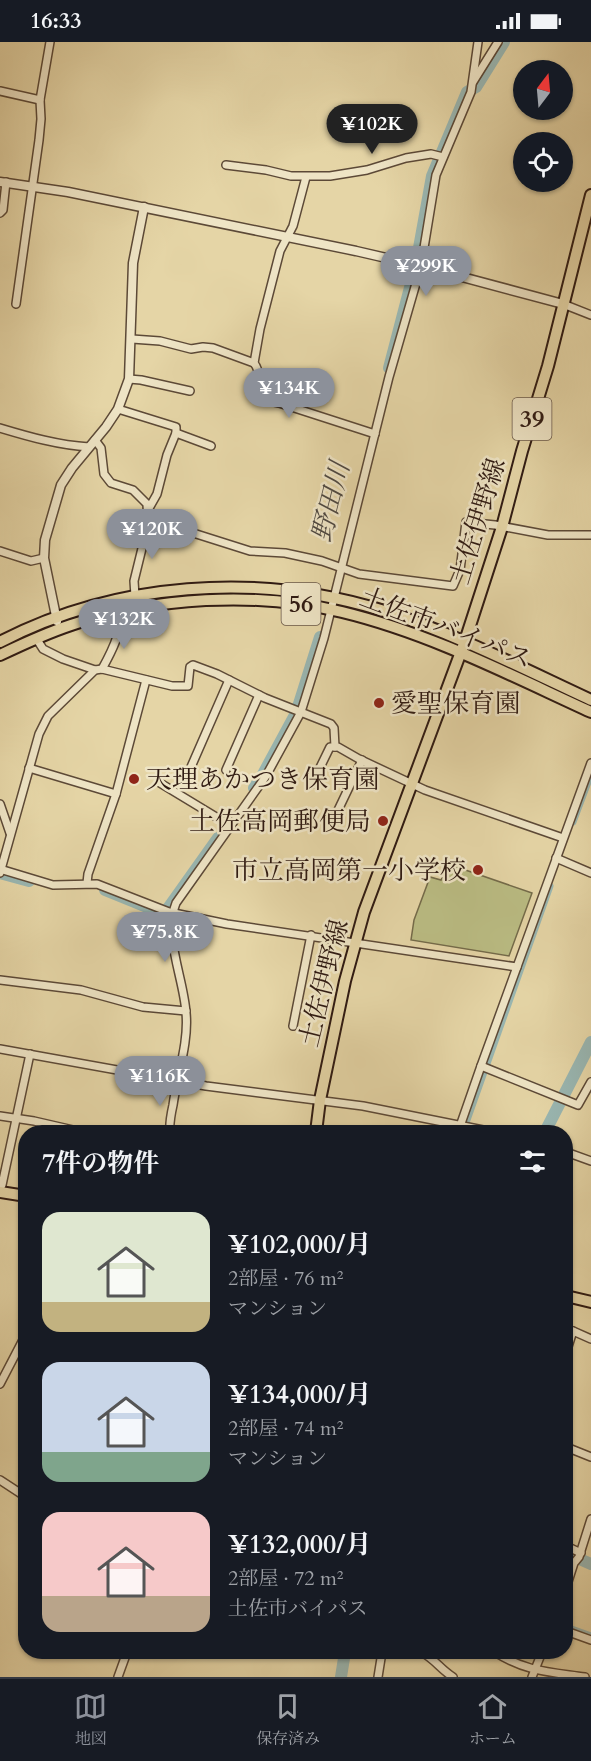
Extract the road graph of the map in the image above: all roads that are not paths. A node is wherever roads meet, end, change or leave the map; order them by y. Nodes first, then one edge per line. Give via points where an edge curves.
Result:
1 (50, 42) edge
2 (477, 42) edge
3 (498, 42) edge
4 (472, 87) junction
5 (0, 91) edge
6 (40, 100) junction
7 (440, 156) junction
8 (226, 165) dead end
9 (306, 177) junction
10 (3, 182) edge
11 (32, 186) junction
12 (591, 195) edge
13 (144, 207) junction
14 (0, 213) edge
15 (286, 237) junction
16 (421, 266) junction
17 (16, 304) dead end
18 (562, 304) junction
19 (591, 315) edge
20 (132, 339) junction
21 (255, 363) junction
22 (129, 379) junction
23 (190, 391) dead end
24 (118, 409) junction
25 (0, 428) edge
26 (176, 433) junction
27 (374, 434) junction
28 (92, 444) junction
29 (211, 446) dead end
30 (148, 510) junction
31 (148, 524) junction
32 (502, 527) junction
33 (591, 535) edge
34 (0, 551) edge
35 (44, 558) junction
36 (342, 568) junction
37 (135, 596) junction
38 (333, 598) junction
39 (330, 609) junction
40 (120, 611) junction
41 (56, 617) junction
42 (59, 629) junction
43 (2, 638) edge
44 (36, 638) junction
45 (465, 641) junction
46 (461, 653) junction
47 (0, 655) edge
48 (99, 669) junction
49 (146, 680) junction
50 (229, 680) junction
51 (259, 695) junction
52 (591, 700) edge
53 (301, 712) junction
54 (591, 712) edge
55 (334, 747) junction
56 (362, 760) junction
57 (591, 763) edge
58 (190, 767) dead end
59 (29, 768) junction
60 (226, 770) dead end
61 (160, 783) dead end
62 (312, 784) dead end
63 (412, 784) junction
64 (116, 794) junction
65 (0, 804) edge
66 (228, 824) junction
67 (330, 827) dead end
68 (10, 833) junction
69 (563, 838) junction
70 (556, 858) junction
71 (0, 871) edge
72 (591, 873) edge
73 (87, 883) junction
74 (169, 912) junction
75 (311, 935) junction
76 (356, 943) junction
77 (518, 967) junction
78 (0, 980) edge
79 (186, 1011) junction
80 (293, 1026) dead end
81 (0, 1049) edge
82 (30, 1054) junction
83 (483, 1067) junction
84 (176, 1081) junction
85 (591, 1082) edge
86 (320, 1100) junction
87 (0, 1116) edge
88 (16, 1117) junction
89 (49, 1125) edge
90 (171, 1125) edge
91 (316, 1125) edge
92 (442, 1125) edge
93 (461, 1125) edge
94 (573, 1154) edge
95 (590, 1159) edge
96 (0, 1190) edge
97 (18, 1194) edge
98 (573, 1298) edge
99 (591, 1302) edge
100 (573, 1332) edge
101 (591, 1339) edge
102 (18, 1349) edge
103 (0, 1384) edge
104 (573, 1450) edge
105 (591, 1456) edge
106 (0, 1480) edge
107 (18, 1492) edge
108 (591, 1519) edge
109 (573, 1552) edge
110 (578, 1557) junction
111 (573, 1570) edge
112 (573, 1634) edge
113 (591, 1640) edge
114 (124, 1659) edge
115 (381, 1659) edge
116 (432, 1659) edge
117 (507, 1659) edge
118 (534, 1673) edge
119 (118, 1677) edge
120 (378, 1677) edge
121 (453, 1677) edge
122 (585, 1677) edge

1 - 6 street
2 - 4 street
3 - 4 street
4 - 7 street
5 - 6 street
6 - 11 street
7 - 9 street via 431,154 359,171
7 - 16 street
8 - 9 street
9 - 15 street via 293,226
10 - 11 street
10 - 14 street
11 - 13 street
11 - 17 street
12 - 18 main road, 土佐伊野線 / 39
13 - 15 street
13 - 20 street via 133,263
15 - 16 street
15 - 21 street via 260,329
16 - 18 street
16 - 27 street
18 - 19 street
18 - 32 main road, 土佐伊野線 / 39
20 - 21 street via 191,349 213,348
20 - 22 street
21 - 27 street via 255,398
22 - 23 street
22 - 24 street
24 - 26 street via 176,427
24 - 28 street
25 - 28 street via 70,446
26 - 29 street
26 - 30 street
27 - 36 street
28 - 30 street via 101,448 104,474 111,483 133,490
28 - 35 street via 61,485 45,540
30 - 31 street
31 - 36 street via 171,526 250,551 285,553
31 - 37 street via 134,581
32 - 33 street via 548,535
32 - 36 street via 466,522 460,570 453,586 359,574
32 - 45 main road, 土佐伊野線 / 39
34 - 35 street via 31,561
35 - 41 street
36 - 38 street
37 - 38 main road, 土佐市バイパス / 56 via 242,587
37 - 41 main road, 土佐市バイパス / 56
38 - 39 street
38 - 45 main road, 土佐市バイパス / 56 via 380,610
39 - 40 main road, 土佐市バイパス / 56 via 263,600 220,600
39 - 46 main road, 土佐市バイパス / 56 via 377,621
39 - 53 street
40 - 42 main road, 土佐市バイパス / 56
40 - 48 street via 122,620 109,657
41 - 42 street
41 - 43 main road, 土佐市バイパス / 56
42 - 44 main road, 土佐市バイパス / 56
44 - 47 main road, 土佐市バイパス / 56
44 - 48 street via 43,649
45 - 46 main road, 土佐伊野線 / 39
45 - 52 main road, 土佐市バイパス / 56
46 - 54 main road, 土佐市バイパス / 56
46 - 63 main road, 土佐伊野線 / 39
48 - 49 street
48 - 59 street via 48,716
49 - 50 street via 188,686 193,665
49 - 64 street
50 - 51 street
50 - 58 street
51 - 53 street
51 - 60 street
53 - 55 street via 331,724
53 - 66 street via 266,776
55 - 56 street
55 - 62 street via 330,747
56 - 63 street
56 - 67 street
57 - 69 street
59 - 64 street
59 - 68 street
61 - 66 street
63 - 69 street
63 - 76 main road, 土佐伊野線 / 39
64 - 73 street
65 - 68 street
66 - 74 street
68 - 71 street
69 - 70 street
70 - 72 street
70 - 77 street
71 - 73 street via 38,884
73 - 74 street
74 - 75 street
74 - 79 street
75 - 76 street
75 - 80 street
76 - 77 street
76 - 86 main road, 土佐伊野線 / 39
77 - 83 street
78 - 79 street via 81,990 143,1007
79 - 84 street
81 - 82 street
82 - 84 street
82 - 88 street
83 - 85 street via 579,1105
83 - 93 street
84 - 86 street
84 - 90 street
86 - 91 main road, 土佐伊野線 / 39
86 - 92 street
87 - 88 street
88 - 89 street
88 - 96 street
94 - 95 street
96 - 97 main road
98 - 99 main road
100 - 101 street
102 - 103 street
104 - 105 street
106 - 107 street
108 - 110 street
109 - 110 street
110 - 111 street
112 - 113 street
114 - 119 street
115 - 120 street
116 - 121 street
117 - 118 street
118 - 122 street

